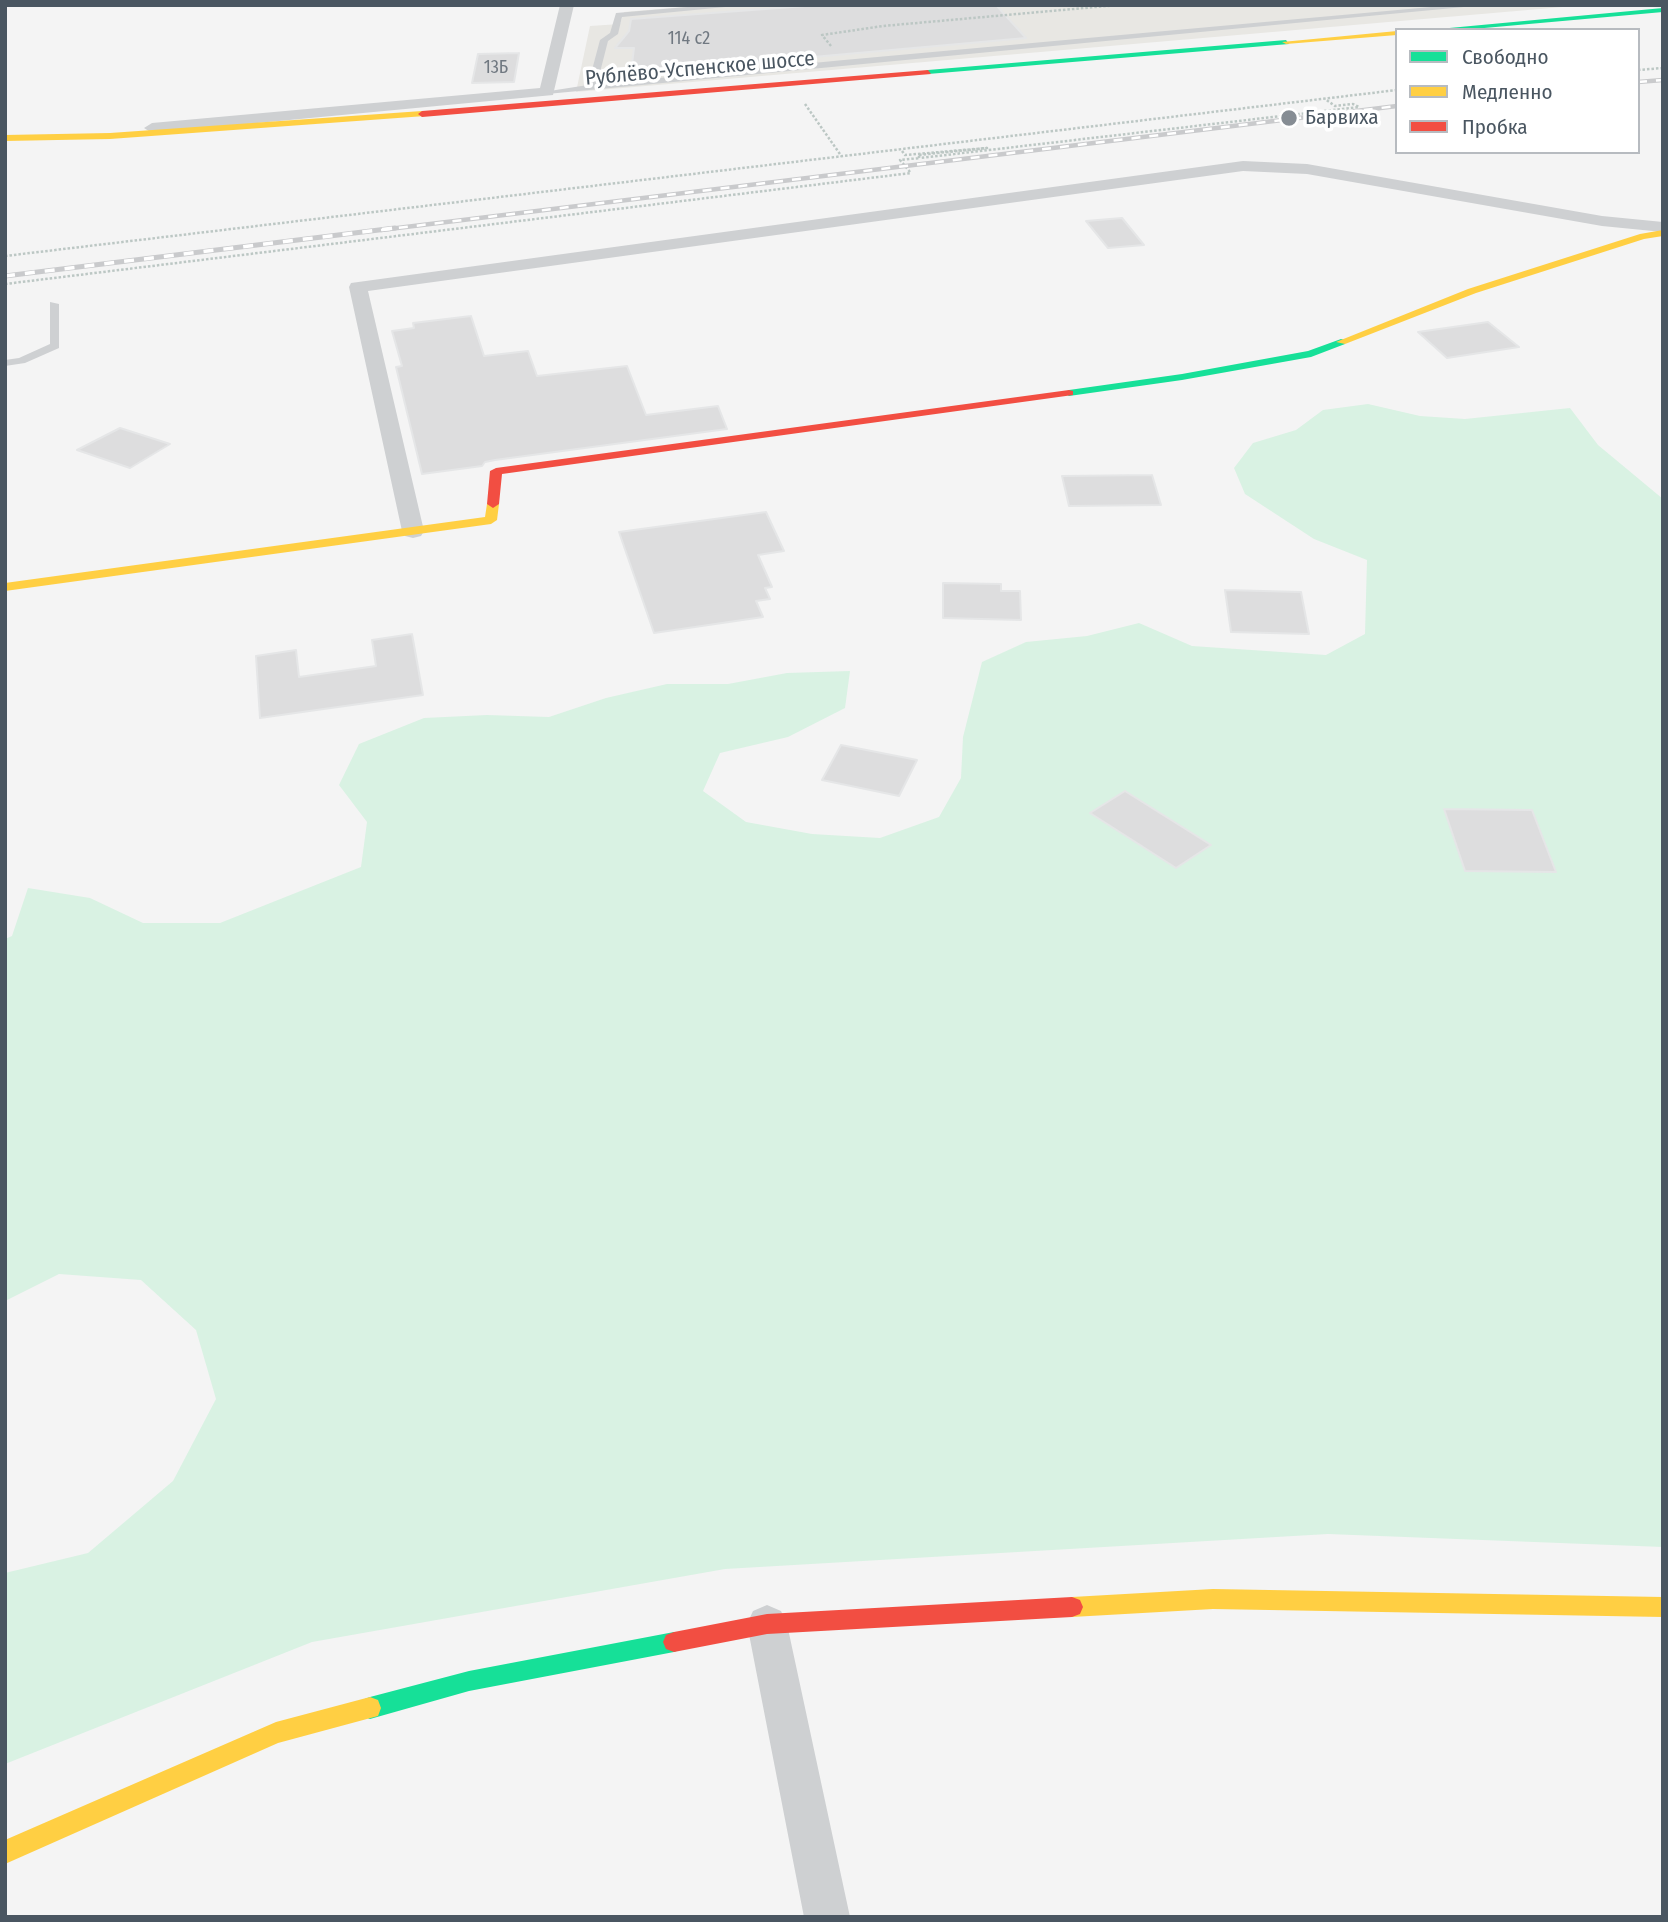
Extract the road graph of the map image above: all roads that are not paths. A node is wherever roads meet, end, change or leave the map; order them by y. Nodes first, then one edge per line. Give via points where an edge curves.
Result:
1 (567, 5) edge
2 (742, 5) edge
3 (1481, 5) edge
4 (1663, 10) edge
5 (1455, 28) edge
6 (1395, 33) edge
7 (592, 88) junction
8 (547, 92) junction
9 (48, 137) junction
10 (5, 138) edge
11 (1663, 227) edge
12 (1663, 233) edge
13 (54, 304) dead end
14 (5, 363) edge
15 (413, 531) junction
16 (5, 587) edge
17 (1663, 1607) edge
18 (767, 1624) junction
19 (5, 1852) edge
20 (827, 1917) edge

1 - 8 street
2 - 7 lane via 619,15 614,34 604,40
3 - 7 lane
4 - 5 street
6 - 9 street, Рублёво-Успенское шоссе via 260,127
7 - 8 lane
8 - 9 street
9 - 10 street, Рублёво-Успенское шоссе
11 - 15 street via 1602,221 1307,169 1243,166 358,287
12 - 15 street via 1472,291 1311,354 1182,377 496,471 491,520
13 - 14 lane via 55,346
15 - 16 street
17 - 18 street via 1213,1599
18 - 19 street via 469,1681 276,1733
18 - 20 street

